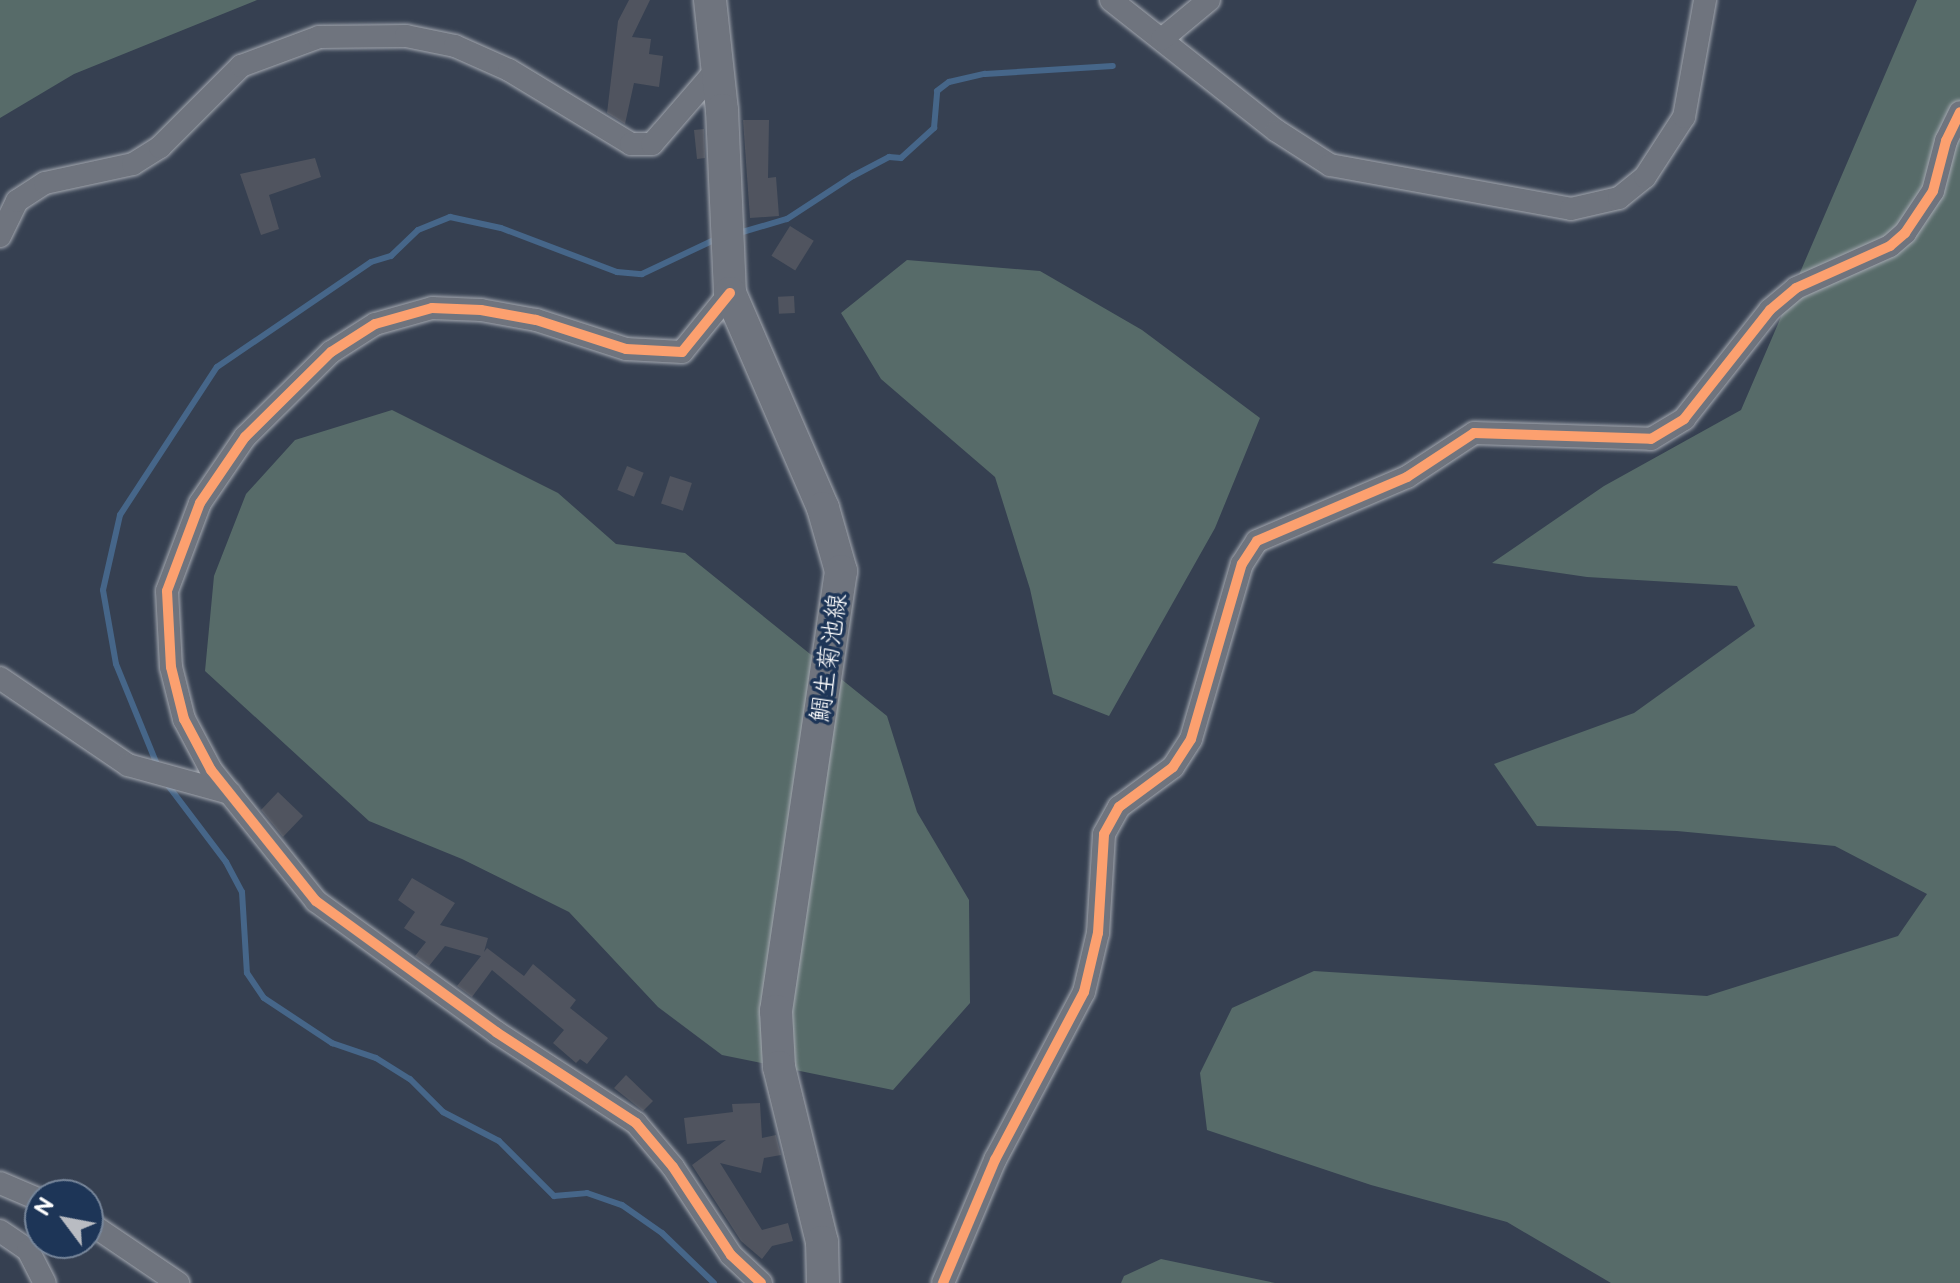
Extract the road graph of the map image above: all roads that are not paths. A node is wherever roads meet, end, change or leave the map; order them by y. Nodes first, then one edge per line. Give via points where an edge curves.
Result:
1 (710, 0) edge
2 (1111, 0) edge
3 (1209, 0) edge
4 (1705, 0) edge
5 (1162, 39) junction
6 (717, 69) junction
7 (1960, 112) edge
8 (0, 236) edge
9 (730, 293) junction
10 (0, 678) edge
11 (230, 793) junction
12 (0, 1183) edge
13 (24, 1193) edge
14 (0, 1231) edge
15 (104, 1233) edge
16 (45, 1283) edge
17 (178, 1283) edge
18 (761, 1283) edge
19 (823, 1283) edge
20 (943, 1283) edge

1 - 6 main road, 鯛生菊池線
2 - 5 street
3 - 5 street
4 - 5 street via 1684,117 1636,184 1619,198 1571,209 1330,165 1277,131
6 - 8 street via 652,144 631,144 509,70 455,46 406,36 319,37 241,66 160,147 133,164 45,183 17,201
6 - 9 main road, 鯛生菊池線
7 - 20 street via 1933,191 1905,233 1890,246 1796,288 1770,310 1684,419 1651,439 1474,433 1407,477 1257,541 1242,564 1191,739 1173,767 1119,807 1104,834 1098,933 1084,992 995,1160
9 - 11 street via 682,352 626,349 536,320 481,310 432,308 375,324 331,352 245,437 200,503 167,591 171,667 184,719
9 - 19 main road, 鯛生菊池線 via 823,508 841,571 776,1011 779,1067 822,1242
10 - 11 street via 128,765
11 - 18 street via 316,901 496,1032 636,1123 690,1190 731,1255
12 - 13 street
14 - 16 street via 28,1250
15 - 17 street

